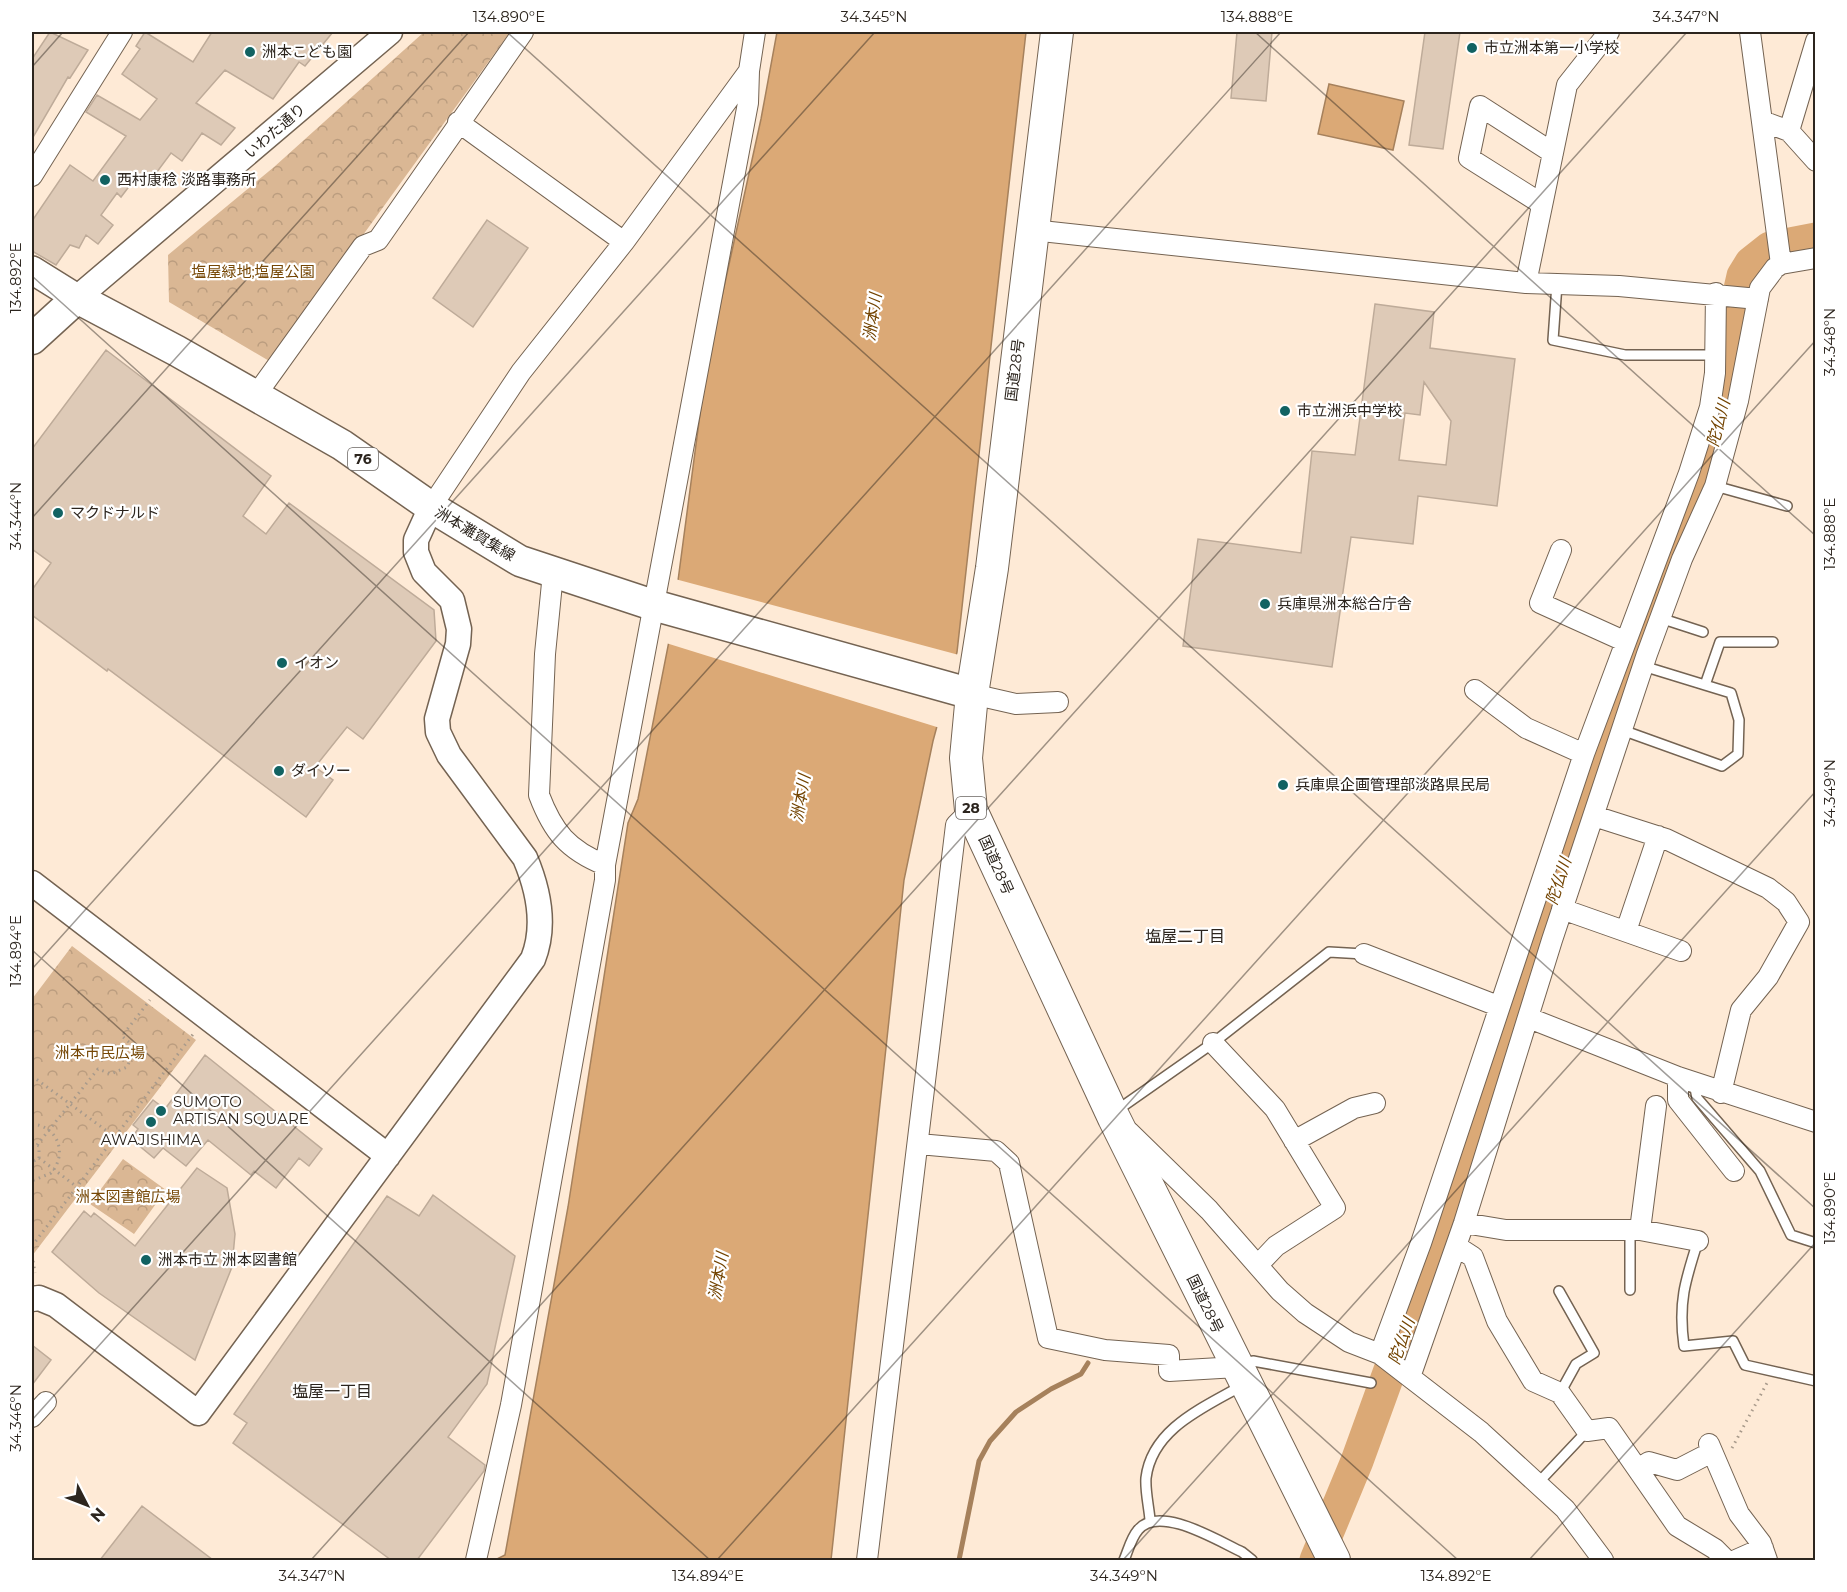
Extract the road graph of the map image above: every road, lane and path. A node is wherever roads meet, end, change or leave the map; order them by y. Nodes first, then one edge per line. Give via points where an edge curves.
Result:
1 (122, 32) edge
2 (390, 32) edge
3 (523, 32) edge
4 (755, 32) edge
5 (1057, 32) edge
6 (1609, 32) edge
7 (1750, 32) edge
8 (1815, 41) edge
9 (749, 71) junction
10 (1761, 121) junction
11 (458, 122) junction
12 (1789, 131) junction
13 (1553, 153) junction
14 (1815, 160) edge
15 (32, 176) edge
16 (1542, 204) junction
17 (1032, 230) junction
18 (624, 242) junction
19 (1815, 258) edge
20 (1781, 264) junction
21 (32, 270) edge
22 (1526, 283) junction
23 (1557, 284) junction
24 (1716, 294) junction
25 (77, 298) junction
26 (1758, 299) junction
27 (32, 339) edge
28 (1715, 355) junction
29 (256, 395) junction
30 (1714, 486) junction
31 (1787, 506) dead end
32 (431, 507) junction
33 (1561, 550) dead end
34 (553, 573) junction
35 (653, 605) junction
36 (1660, 618) junction
37 (1703, 632) dead end
38 (1624, 641) junction
39 (1773, 642) dead end
40 (1643, 666) junction
41 (1705, 685) junction
42 (1474, 690) dead end
43 (963, 691) junction
44 (1058, 702) dead end
45 (1622, 730) junction
46 (1584, 754) junction
47 (971, 810) junction
48 (1594, 816) junction
49 (1658, 836) junction
50 (605, 865) junction
51 (32, 883) edge
52 (1562, 909) junction
53 (1525, 931) junction
54 (1626, 931) junction
55 (1552, 940) junction
56 (1681, 951) dead end
57 (1364, 954) joint
58 (150, 1000) dead end
59 (1498, 1006) junction
60 (1529, 1018) junction
61 (194, 1033) dead end
62 (1213, 1043) junction
63 (32, 1076) edge
64 (1686, 1080) junction
65 (1721, 1093) junction
66 (1375, 1103) dead end
67 (70, 1104) junction
68 (1656, 1106) dead end
69 (1113, 1116) junction
70 (1815, 1122) edge
71 (32, 1124) edge
72 (49, 1130) junction
73 (115, 1137) junction
74 (1294, 1141) junction
75 (32, 1143) edge
76 (919, 1144) junction
77 (37, 1145) junction
78 (388, 1156) junction
79 (39, 1158) junction
80 (32, 1162) edge
81 (54, 1170) junction
82 (1734, 1171) dead end
83 (32, 1181) edge
84 (77, 1187) junction
85 (1464, 1222) junction
86 (1635, 1230) junction
87 (1698, 1241) joint
88 (1815, 1243) edge
89 (32, 1246) edge
90 (1456, 1246) junction
91 (32, 1255) edge
92 (1258, 1265) junction
93 (35, 1273) dead end
94 (1630, 1290) dead end
95 (1559, 1291) dead end
96 (32, 1299) edge
97 (1380, 1354) junction
98 (1774, 1371) junction
99 (1241, 1376) junction
100 (1410, 1377) junction
101 (1815, 1381) edge
102 (1371, 1383) dead end
103 (1560, 1393) junction
104 (46, 1402) dead end
105 (32, 1417) edge
106 (1587, 1431) junction
107 (1638, 1469) junction
108 (1720, 1471) junction
109 (1538, 1482) junction
110 (1150, 1520) junction
111 (1765, 1554) edge
112 (476, 1560) edge
113 (867, 1560) edge
114 (1124, 1560) edge
115 (1252, 1560) edge
116 (1334, 1560) edge
117 (1604, 1560) edge
118 (1726, 1560) edge
119 (1736, 1560) edge

1 - 15 street
2 - 25 street, いわた通り
3 - 11 street
4 - 9 street
5 - 17 highway, 国道28号 / 28
6 - 13 street via 1567,85
7 - 10 street
8 - 12 street
9 - 18 street
9 - 35 street via 748,103
10 - 12 street
10 - 20 street
11 - 18 street
11 - 29 street via 378,240 363,246
12 - 14 street
13 - 16 street
13 - 16 street via 1480,106 1469,158
16 - 22 street
17 - 22 street
17 - 43 highway, 国道28号 / 28 via 993,556
18 - 32 street via 521,372
19 - 20 street
20 - 26 street via 1760,288
21 - 25 main road
22 - 23 street
23 - 24 street
23 - 28 lane via 1553,340 1625,355
24 - 26 street
24 - 28 street
25 - 27 main road
25 - 29 main road, 洲本灘賀集線 / 76
26 - 30 street via 1738,401
28 - 38 street via 1706,418 1689,473
29 - 32 main road, 洲本灘賀集線 / 76 via 342,445
30 - 31 lane
30 - 36 street
32 - 34 main road, 洲本灘賀集線 / 76 via 496,549
32 - 78 street via 416,540 416,552 424,572 452,600 459,629 437,719 438,732 449,755 525,858 535,883 541,932 533,959
33 - 38 street via 1540,603
34 - 35 main road, 洲本灘賀集線 / 76
34 - 50 street via 544,666 539,795 546,815 566,844
35 - 43 main road, 洲本灘賀集線 / 76
35 - 50 street
36 - 37 lane
36 - 40 street
38 - 46 street
39 - 41 lane via 1720,642
40 - 41 lane
40 - 45 street
41 - 45 lane via 1731,693 1739,720 1738,754 1722,766
42 - 46 street via 1526,728
43 - 44 street via 1016,704
43 - 47 highway, 国道28号 / 28
45 - 48 street
46 - 53 street
47 - 69 highway, 国道28号 / 28
47 - 76 street via 956,825
48 - 49 street
48 - 52 street
49 - 54 street
49 - 65 street via 1768,888 1786,902 1799,921 1768,977 1741,1010
50 - 112 street via 511,1405
51 - 78 street
52 - 54 street
52 - 55 street
53 - 55 street
53 - 59 street
54 - 56 street
55 - 60 street
57 - 59 street
57 - 62 lane via 1329,952
58 - 67 path via 122,1036 133,1053 127,1067 111,1074 98,1068
59 - 97 street via 1421,1243
60 - 64 street
60 - 85 street
61 - 73 path
62 - 69 lane
62 - 74 street via 1275,1109
63 - 67 path
64 - 65 street
64 - 82 street via 1678,1100
64 - 88 lane via 1760,1171 1791,1235
65 - 70 street
66 - 74 street via 1354,1108
67 - 72 path
67 - 73 path
68 - 86 street
69 - 92 street via 1209,1210
69 - 99 highway, 国道28号 / 28
71 - 72 path
72 - 77 path
72 - 81 path via 59,1146
73 - 84 path
74 - 92 street via 1335,1208 1276,1246
75 - 77 path
76 - 99 street via 996,1151 1009,1163 1048,1338 1105,1350 1168,1356 1169,1371
76 - 113 street
77 - 79 path
78 - 96 street via 198,1413 56,1305
79 - 80 path
79 - 81 path
81 - 83 path
81 - 84 path
84 - 89 path
85 - 86 street via 1506,1230
85 - 90 street
86 - 87 street
86 - 94 lane
87 - 98 lane via 1684,1283 1680,1315 1684,1346 1734,1341 1745,1365
90 - 100 street
90 - 103 street via 1473,1257 1497,1321 1533,1381
91 - 93 path
92 - 97 street via 1305,1313 1349,1342
95 - 103 lane via 1594,1353 1576,1364
97 - 100 street
98 - 101 lane
98 - 108 path
99 - 102 lane via 1253,1361
99 - 110 lane via 1187,1417 1158,1447 1146,1478
99 - 116 highway, 国道28号 / 28
100 - 109 street
103 - 106 street
104 - 105 street
106 - 107 street via 1609,1428
106 - 109 lane
107 - 108 street via 1649,1462 1677,1470 1711,1448
107 - 118 street via 1677,1526
108 - 111 street via 1739,1514
109 - 117 street via 1565,1509
110 - 114 lane via 1137,1530
110 - 115 lane via 1168,1519
111 - 119 street

